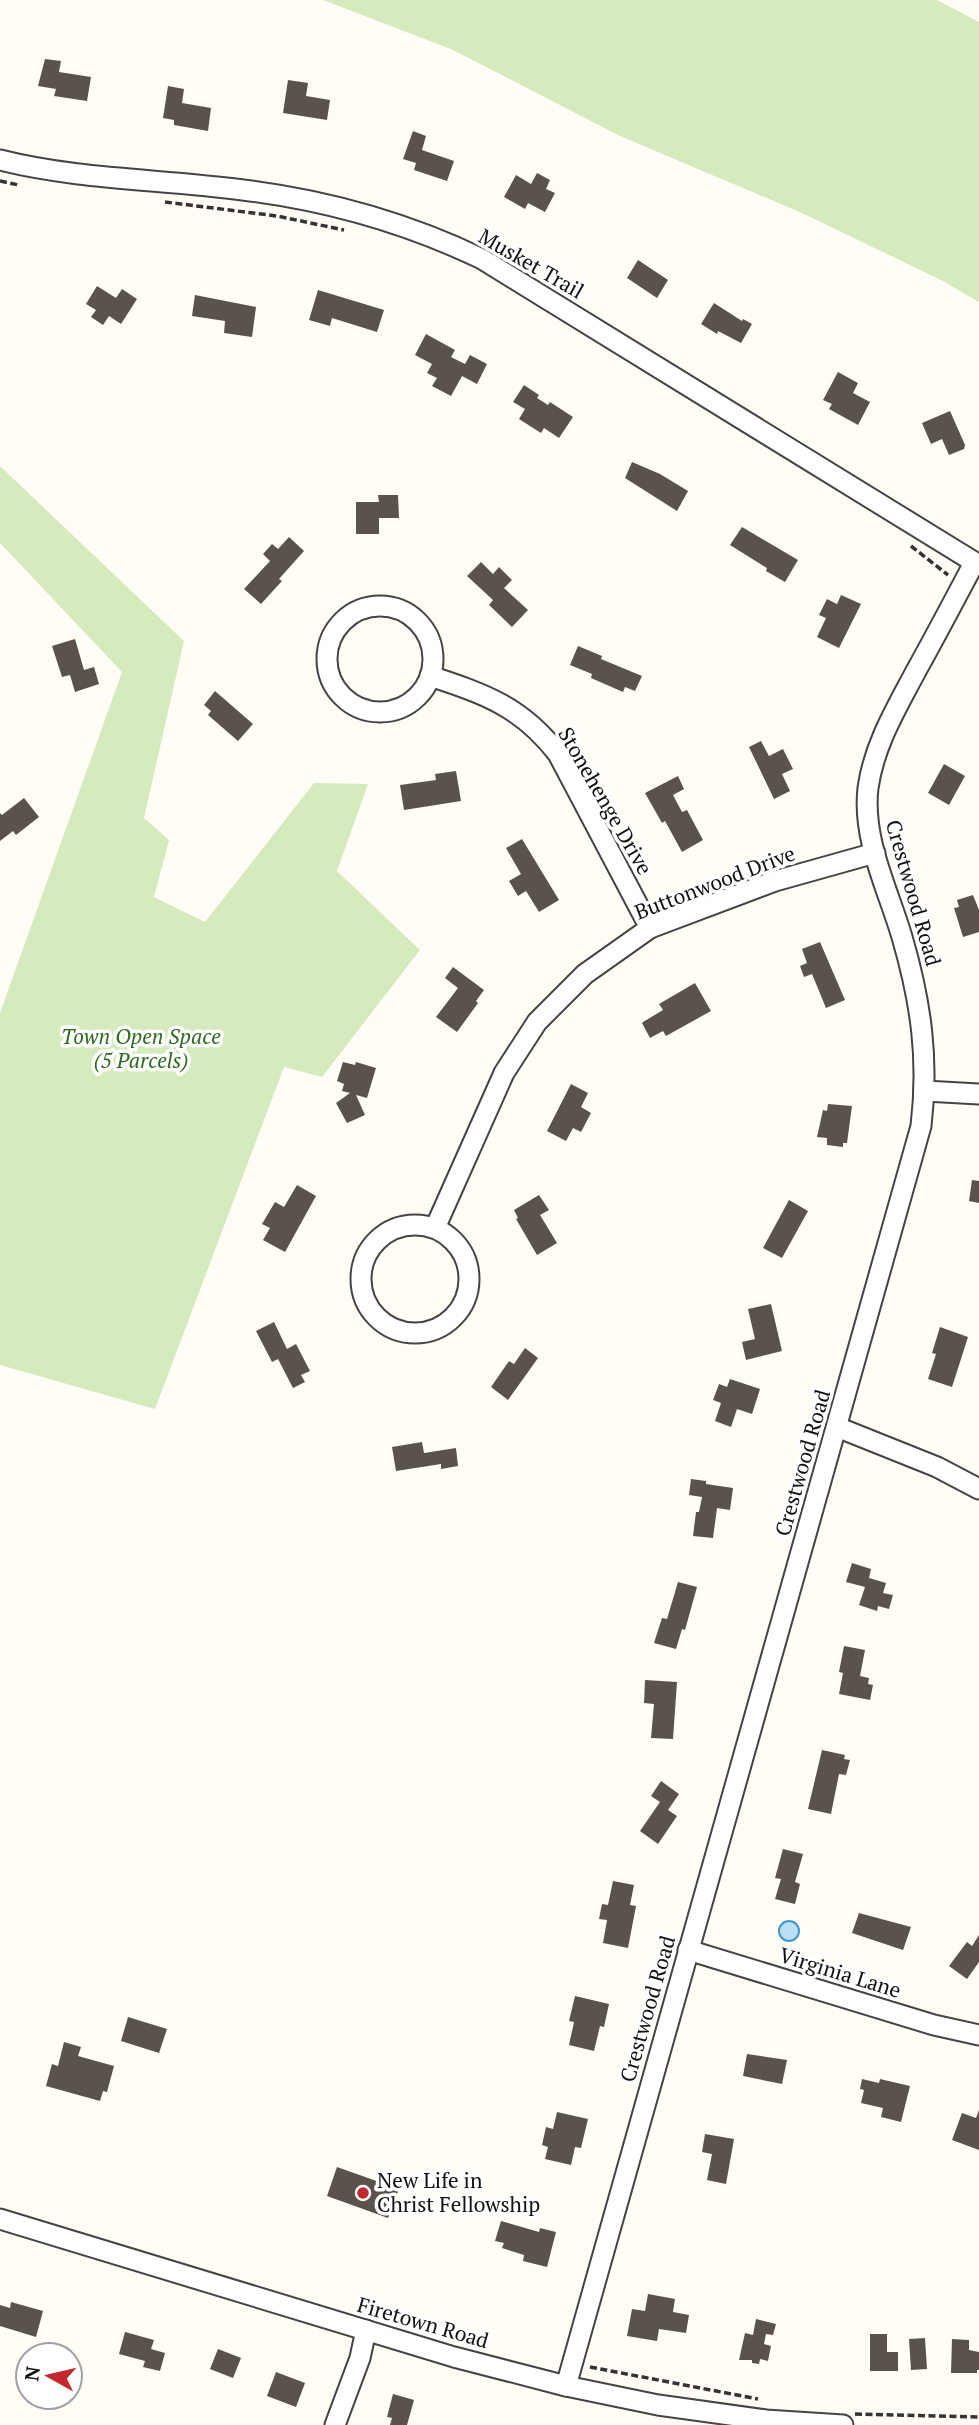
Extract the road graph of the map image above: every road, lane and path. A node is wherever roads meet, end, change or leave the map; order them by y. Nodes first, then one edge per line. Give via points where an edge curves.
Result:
1 (0, 160) edge
2 (0, 181) edge
3 (22, 185) dead end
4 (164, 202) dead end
5 (350, 231) dead end
6 (908, 545) dead end
7 (976, 564) edge
8 (948, 575) dead end
9 (430, 676) junction
10 (875, 853) junction
11 (650, 928) junction
12 (925, 1091) junction
13 (979, 1094) edge
14 (435, 1228) junction
15 (837, 1427) junction
16 (979, 1489) edge
17 (688, 1950) junction
18 (979, 2035) edge
19 (0, 2219) edge
20 (366, 2330) junction
21 (572, 2364) junction
22 (566, 2386) junction
23 (759, 2399) dead end
24 (979, 2417) edge
25 (848, 2420) edge
26 (335, 2425) edge

1 - 7 street, Musket Trail via 40,170 288,197 372,217 458,247
2 - 3 path
4 - 5 path via 277,216
6 - 8 path
7 - 10 street, Crestwood Road via 883,733 872,764 868,820
9 - 9 street via 422,691 401,707 376,712 359,708 344,698 328,668 333,634 359,610 393,607 422,626 432,650
9 - 11 street, Stonehenge Drive via 477,691 541,732 558,754
10 - 11 street, Buttonwood Drive via 775,881
10 - 12 street, Crestwood Road via 918,1000 925,1043
11 - 14 street, Buttonwood Drive via 585,974 537,1022 504,1073
12 - 13 street
12 - 15 street, Crestwood Road via 921,1126
14 - 14 street via 397,1227 381,1236 361,1268 366,1305 394,1330 412,1334 448,1323 468,1291 469,1272 463,1254
15 - 16 street
15 - 17 street, Crestwood Road
17 - 18 street, Virginia Lane
17 - 21 street, Crestwood Road
19 - 20 street, Firetown Road
20 - 22 street, Firetown Road
20 - 26 street
21 - 22 street, Crestwood Road
21 - 23 path
22 - 25 street, Firetown Road via 766,2420
24 - 25 path

